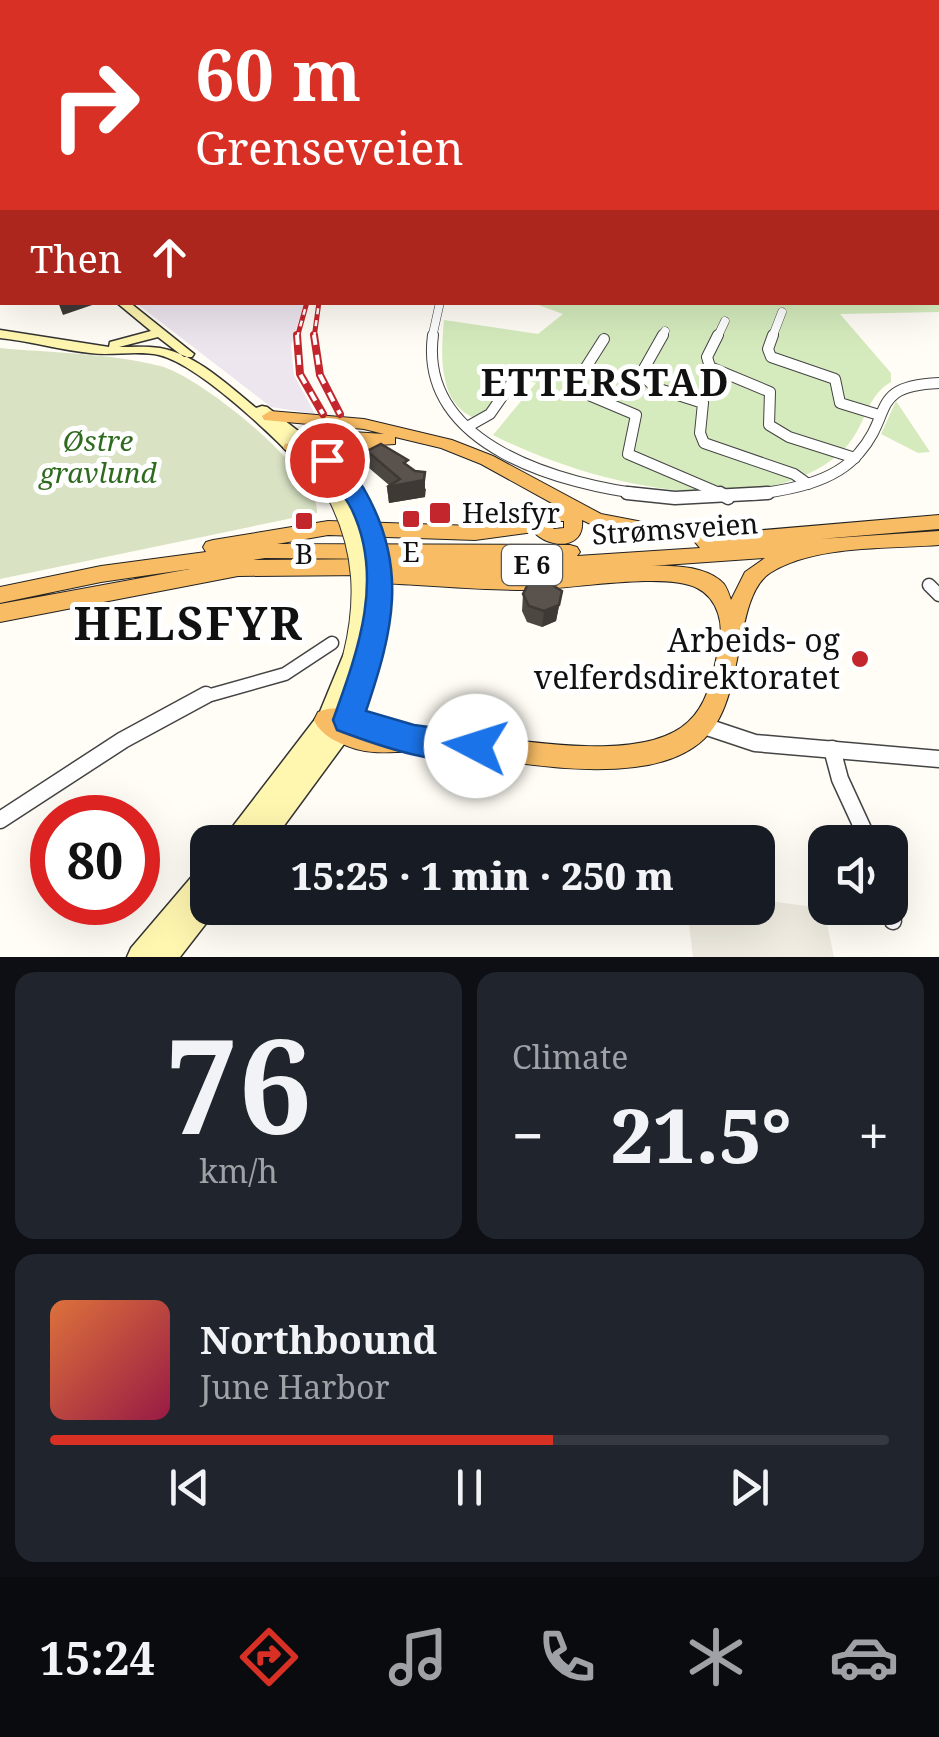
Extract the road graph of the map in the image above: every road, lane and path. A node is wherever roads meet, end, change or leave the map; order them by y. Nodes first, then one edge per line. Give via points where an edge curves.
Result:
1 (124, 305) edge
2 (440, 305) edge
3 (782, 312) dead end
4 (134, 315) junction
5 (725, 321) dead end
6 (665, 331) dead end
7 (1, 334) edge
8 (161, 336) junction
9 (604, 339) dead end
10 (135, 342) junction
11 (152, 350) junction
12 (515, 378) dead end
13 (939, 383) edge
14 (879, 415) junction
15 (270, 416) junction
16 (354, 423) junction
17 (468, 427) junction
18 (379, 438) junction
19 (300, 444) junction
20 (855, 458) junction
21 (345, 479) junction
22 (808, 484) junction
23 (728, 498) junction
24 (570, 517) junction
25 (545, 518) junction
26 (939, 522) edge
27 (674, 535) junction
28 (939, 538) edge
29 (762, 543) junction
30 (828, 544) junction
31 (458, 552) junction
32 (300, 566) junction
33 (670, 573) junction
34 (101, 574) junction
35 (0, 596) edge
36 (0, 613) edge
37 (732, 625) junction
38 (332, 643) dead end
39 (362, 657) junction
40 (709, 718) junction
41 (338, 724) junction
42 (832, 749) junction
43 (939, 759) edge
44 (0, 820) edge
45 (250, 825) edge
46 (270, 825) edge
47 (861, 825) edge
48 (190, 896) edge
49 (190, 925) edge
50 (140, 957) edge
51 (164, 957) edge

1 - 4 main road
2 - 17 street via 432,372
3 - 14 street via 768,349 772,357 835,379 840,403
4 - 8 main road
4 - 10 main road
5 - 20 street via 707,357 710,367 770,392 769,426
6 - 22 street via 641,374 656,388 703,403 704,443
7 - 10 main road via 73,347
8 - 10 main road
8 - 11 main road
8 - 15 main road
9 - 23 street via 576,383 580,391 636,416 628,454
10 - 11 main road
11 - 19 main road via 191,366
12 - 17 street via 490,414
13 - 14 street via 896,390
14 - 20 street
15 - 16 highway
15 - 19 main road
16 - 19 highway via 318,431
16 - 25 highway via 472,453
17 - 23 street via 503,452 572,479 651,496
18 - 19 highway
18 - 21 highway via 356,450
18 - 25 highway via 480,466 526,494
19 - 21 main road
19 - 39 main road, bridge via 353,530 362,574
20 - 22 street
21 - 39 main road, bridge via 372,528 381,572 382,608
22 - 23 street
24 - 25 highway
24 - 25 highway via 574,531 566,537
24 - 27 highway
25 - 27 highway
25 - 31 highway via 520,545
25 - 34 highway via 490,533 347,526 296,531
26 - 29 highway, Strømsveien / E 6
27 - 29 highway
28 - 30 highway, Strømsveien / E 6
29 - 30 highway, Strømsveien / E 6
29 - 31 highway, Strømsveien / E 6
29 - 32 highway, Strømsveien / E 6 via 564,565
29 - 33 highway
30 - 37 highway via 753,575
31 - 34 highway, Strømsveien / E 6 via 264,551
32 - 33 highway via 526,582
32 - 36 highway, Strømsveien / E 6 via 194,574
33 - 37 highway via 713,586
34 - 35 highway, Strømsveien / E 6
37 - 40 highway
38 - 44 street via 302,672 236,686 174,711
39 - 41 main road
40 - 41 highway via 674,746 629,756 381,743
40 - 42 street via 734,737 756,743
41 - 45 main road
41 - 46 main road
42 - 43 street
42 - 47 street
48 - 50 main road
49 - 51 main road

